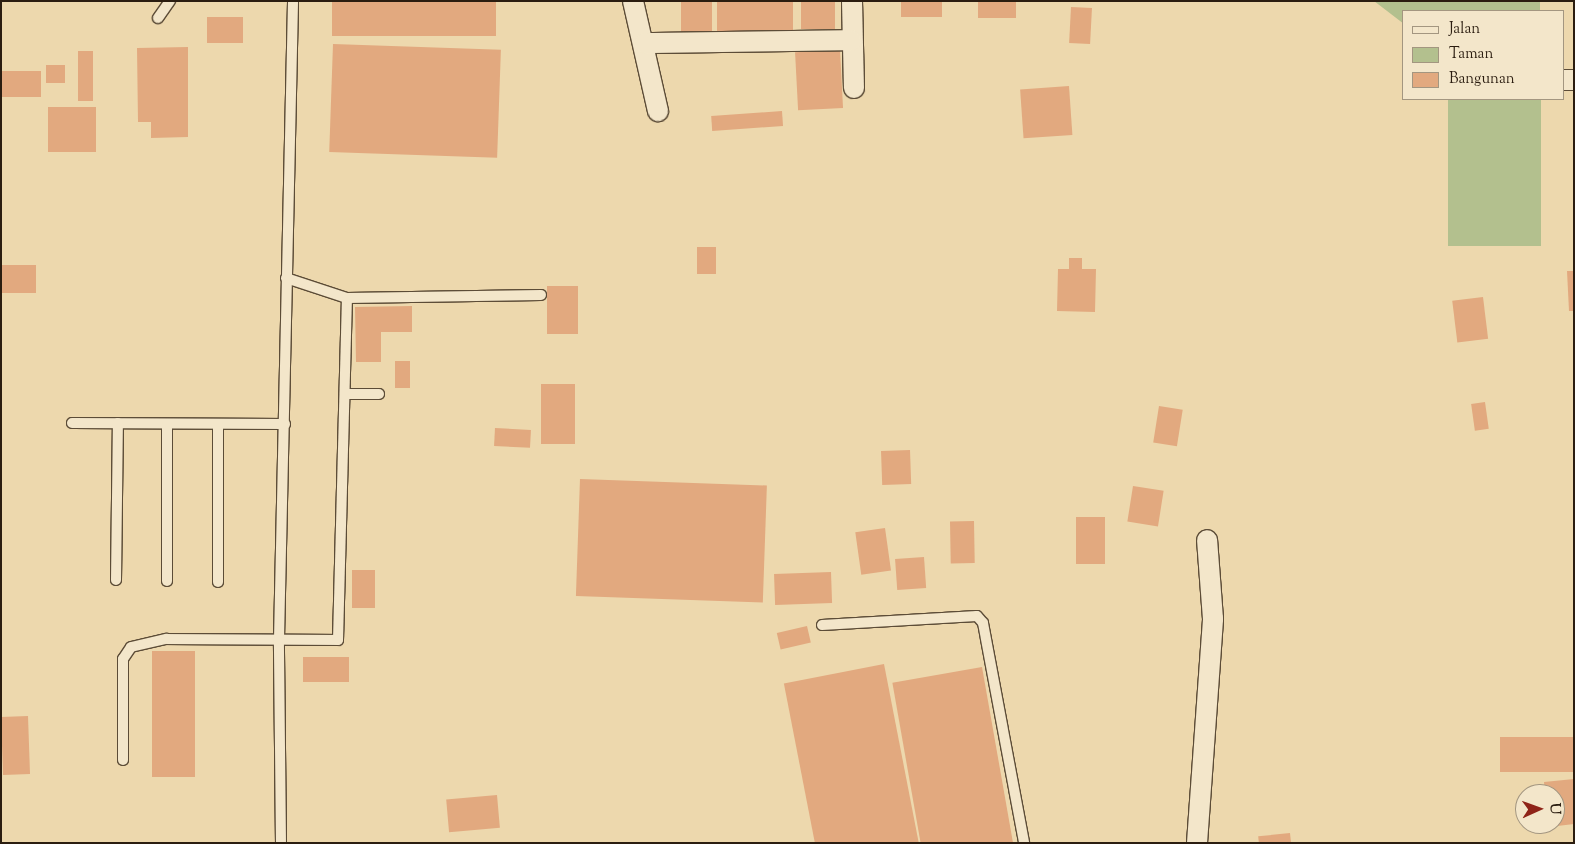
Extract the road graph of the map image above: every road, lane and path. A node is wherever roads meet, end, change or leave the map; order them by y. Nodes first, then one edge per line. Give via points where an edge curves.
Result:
1 (170, 1) edge
2 (293, 1) edge
3 (633, 1) edge
4 (852, 1) edge
5 (158, 18) dead end
6 (851, 40) junction
7 (645, 43) junction
8 (854, 88) dead end
9 (658, 111) dead end
10 (286, 278) junction
11 (541, 295) dead end
12 (348, 298) junction
13 (346, 394) junction
14 (379, 394) dead end
15 (72, 423) dead end
16 (118, 423) junction
17 (167, 424) junction
18 (218, 424) junction
19 (285, 424) junction
20 (1207, 540) dead end
21 (116, 580) dead end
22 (167, 581) dead end
23 (218, 582) dead end
24 (822, 625) dead end
25 (279, 639) junction
26 (123, 760) dead end
27 (281, 843) edge
28 (1024, 843) edge
29 (1197, 843) edge

1 - 5 lane
2 - 10 lane
3 - 7 street
4 - 6 street
6 - 7 street
6 - 8 street
7 - 9 street
10 - 12 lane
10 - 19 lane
11 - 12 lane
12 - 13 lane
13 - 14 lane
13 - 25 lane via 338,640
15 - 16 lane
16 - 17 lane
16 - 21 lane
17 - 18 lane
17 - 22 lane
18 - 19 lane
18 - 23 lane
19 - 25 lane
20 - 29 street via 1213,619
24 - 28 lane via 977,616 983,623
25 - 26 lane via 167,639 140,644 125,652
25 - 27 lane

